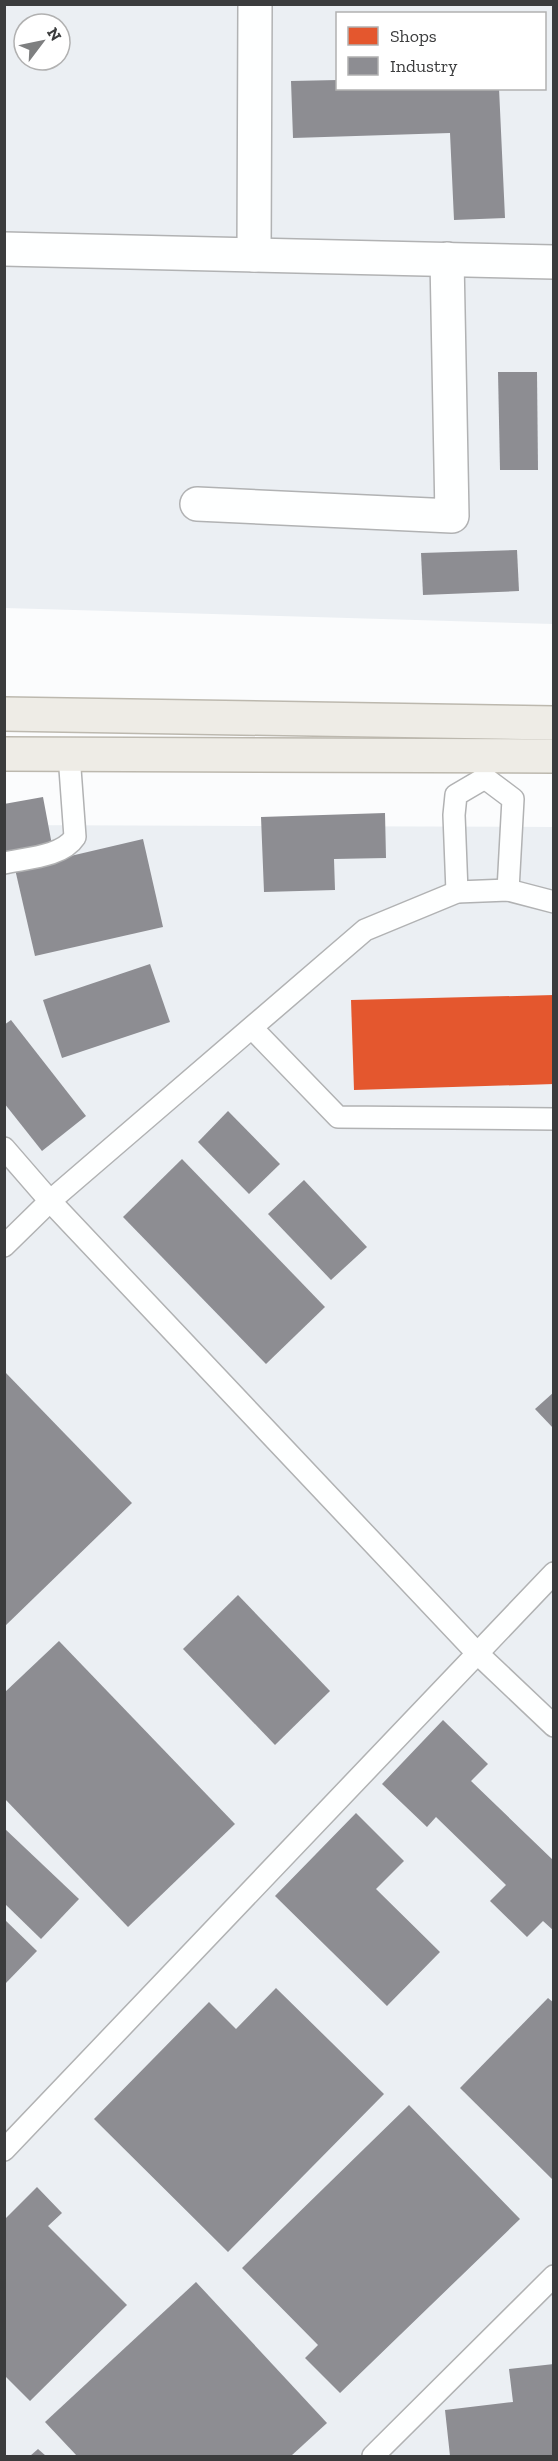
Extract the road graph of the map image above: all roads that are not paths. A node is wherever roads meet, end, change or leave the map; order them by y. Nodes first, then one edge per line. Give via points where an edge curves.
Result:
1 (255, 4) edge
2 (4, 249) edge
3 (254, 255) junction
4 (447, 259) junction
5 (554, 262) edge
6 (197, 504) dead end
7 (4, 714) edge
8 (485, 722) junction
9 (554, 723) edge
10 (4, 754) edge
11 (69, 755) junction
12 (554, 756) edge
13 (485, 766) junction
14 (4, 863) edge
15 (508, 890) junction
16 (457, 892) junction
17 (554, 902) edge
18 (252, 1029) junction
19 (554, 1119) edge
20 (4, 1148) edge
21 (50, 1201) junction
22 (4, 1246) edge
23 (554, 1573) edge
24 (477, 1653) junction
25 (554, 1726) edge
26 (4, 2150) edge
27 (554, 2276) edge
28 (373, 2457) edge

1 - 3 street
2 - 3 street
3 - 4 street
4 - 5 street
4 - 6 street via 452,516
7 - 8 main road
8 - 9 main road
8 - 13 lane
10 - 11 main road
11 - 13 main road
11 - 14 lane via 75,837 56,851
12 - 13 main road
13 - 15 lane via 513,799
13 - 16 lane via 456,795
15 - 16 lane
15 - 17 lane
16 - 18 lane via 365,930
18 - 19 lane via 338,1117
18 - 21 lane
20 - 21 lane
21 - 22 lane
21 - 24 lane
23 - 24 lane
24 - 25 lane
24 - 26 lane
27 - 28 lane

